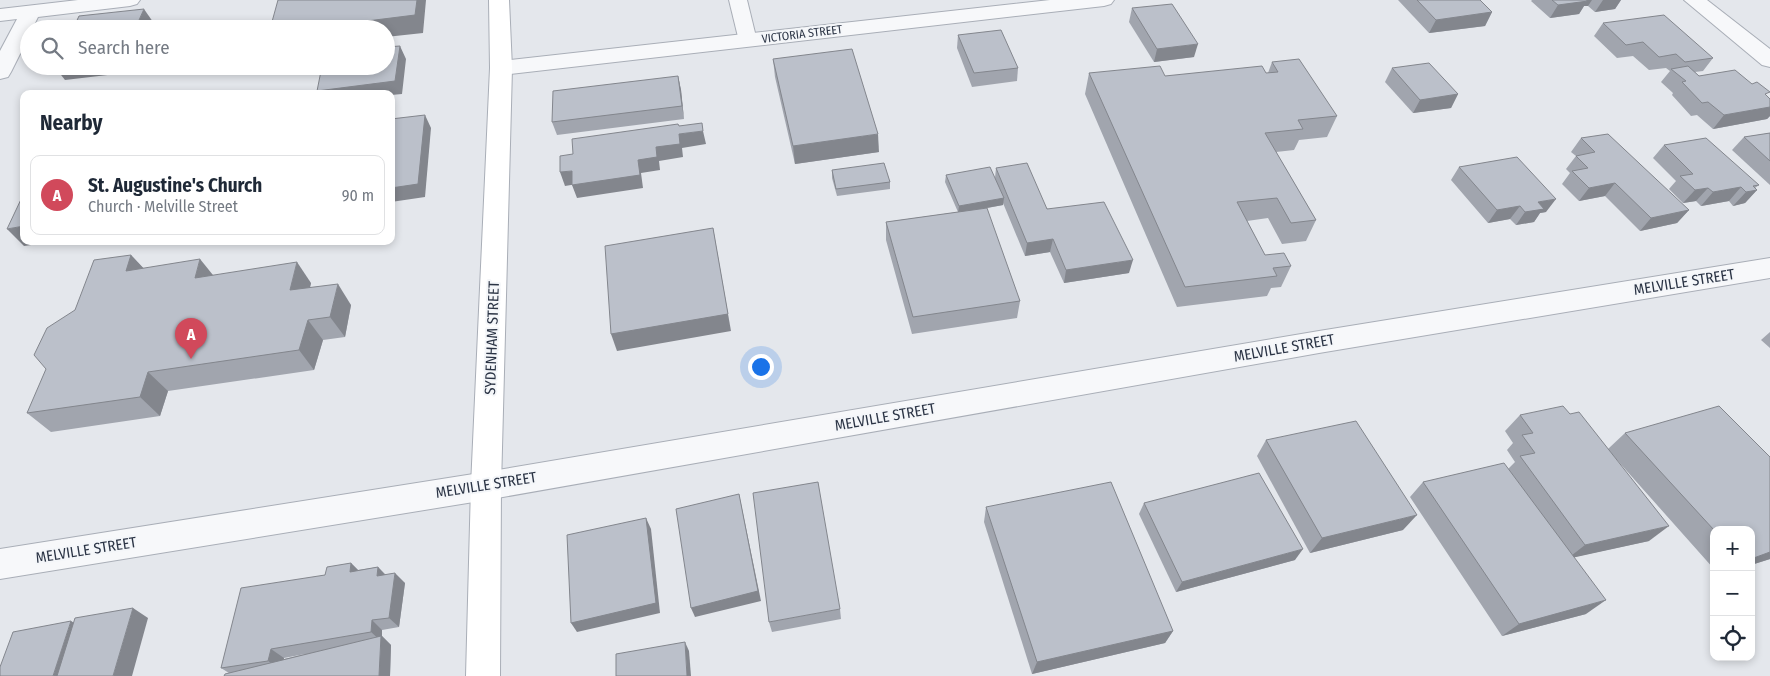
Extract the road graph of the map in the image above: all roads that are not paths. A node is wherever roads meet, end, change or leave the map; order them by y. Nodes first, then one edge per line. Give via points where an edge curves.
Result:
1 (130, 0) edge
2 (500, 0) edge
3 (738, 0) edge
4 (1104, 0) edge
5 (1694, 0) edge
6 (32, 11) junction
7 (0, 15) edge
8 (27, 20) edge
9 (20, 34) edge
10 (748, 40) junction
11 (1770, 60) edge
12 (501, 68) junction
13 (0, 72) edge
14 (1770, 268) edge
15 (486, 486) junction
16 (0, 564) edge
17 (483, 676) edge

1 - 6 street
2 - 12 main road, SYDENHAM STREET
3 - 10 lane
4 - 10 street, VICTORIA STREET
5 - 11 street
6 - 7 street
6 - 8 street
9 - 13 street
10 - 12 street, VICTORIA STREET
12 - 15 main road, SYDENHAM STREET
14 - 15 street, MELVILLE STREET via 1319,342
15 - 16 street, MELVILLE STREET
15 - 17 main road, SYDENHAM STREET

